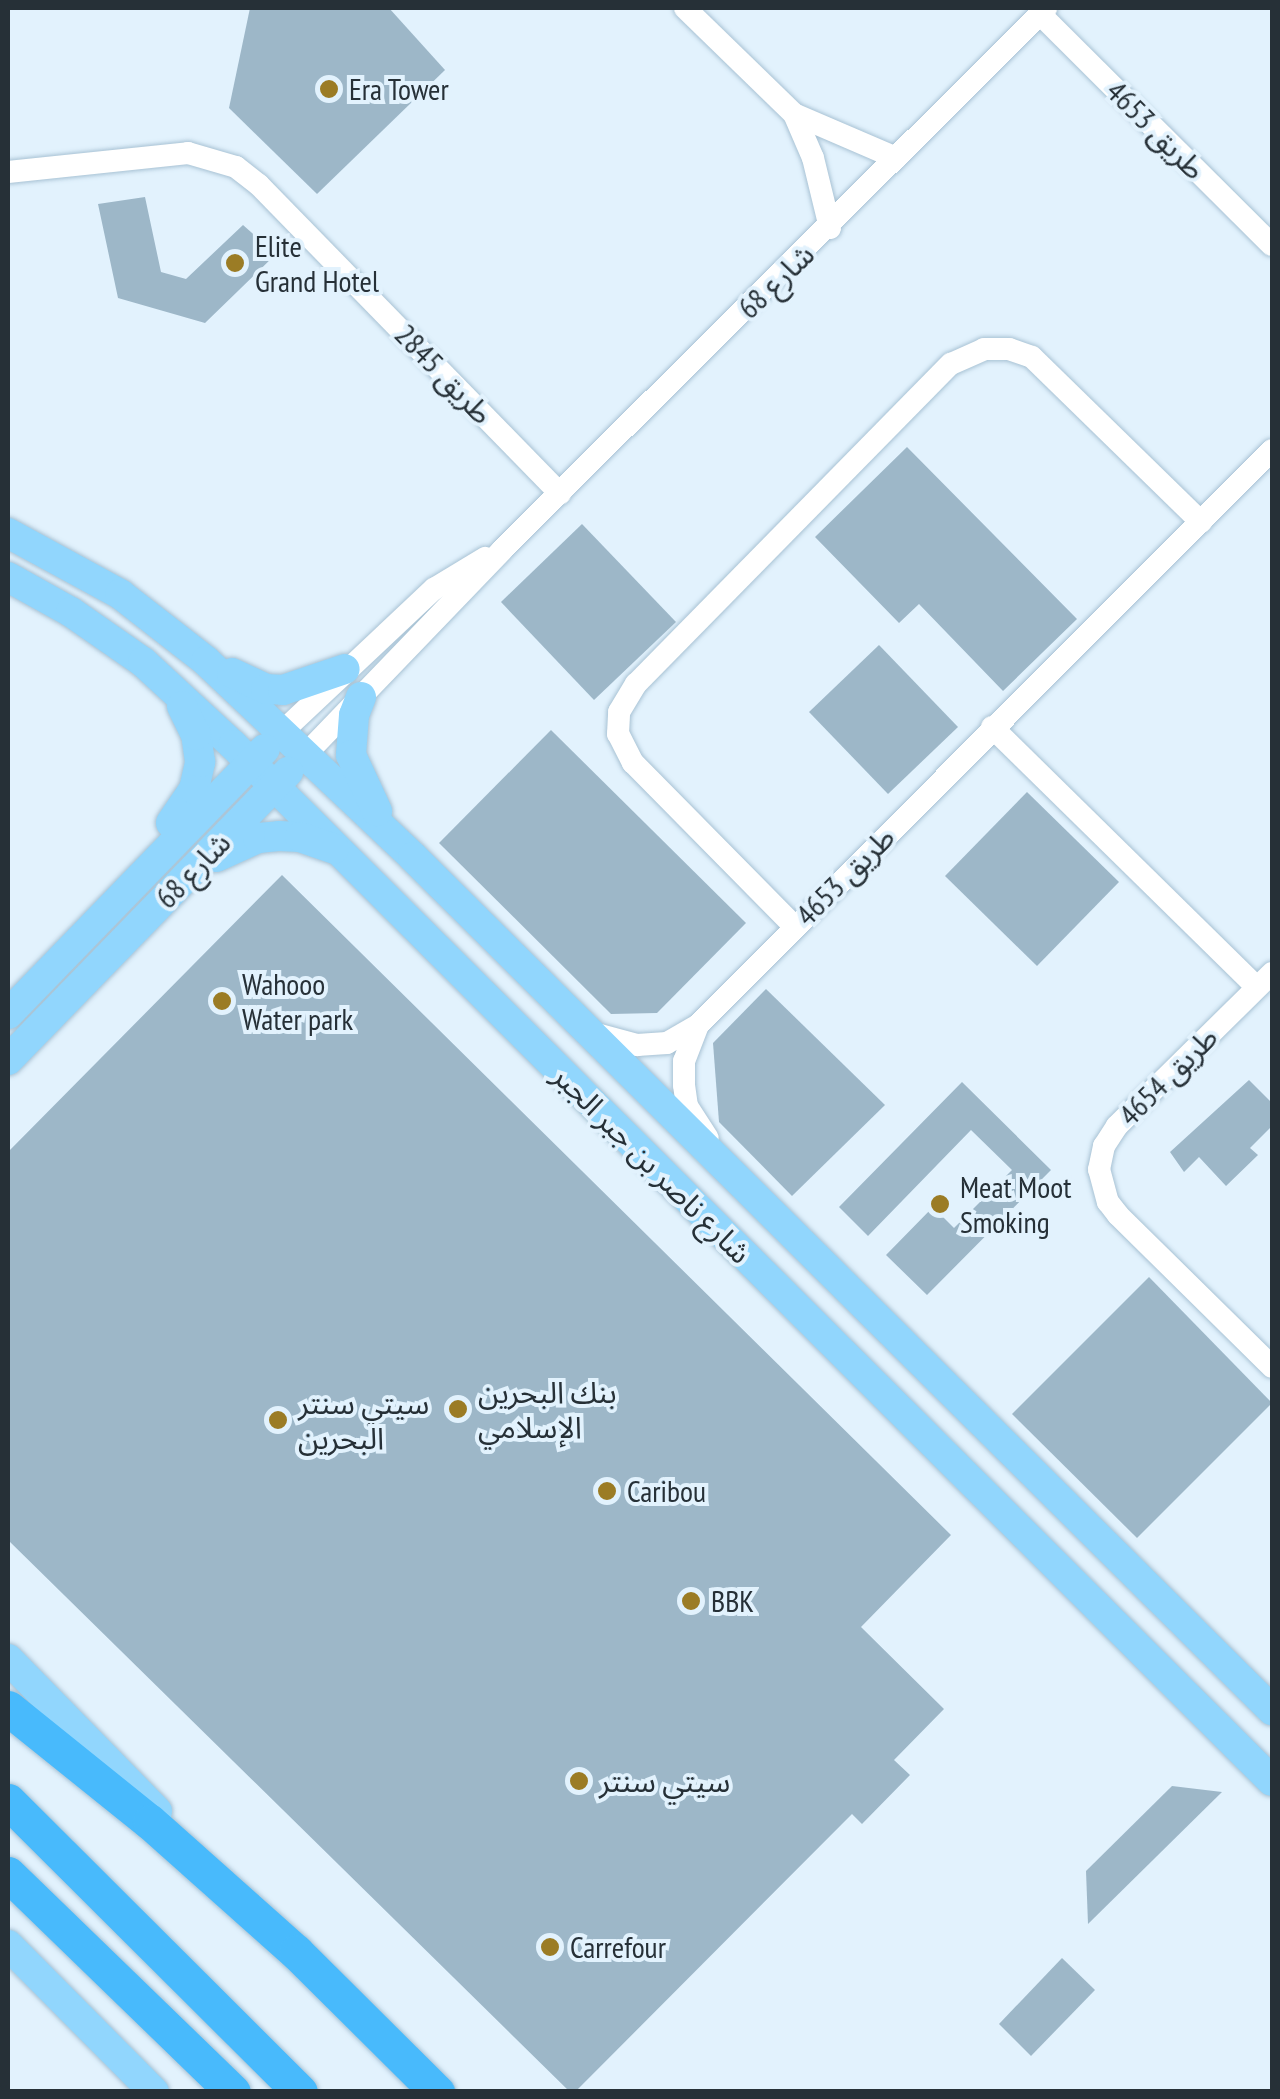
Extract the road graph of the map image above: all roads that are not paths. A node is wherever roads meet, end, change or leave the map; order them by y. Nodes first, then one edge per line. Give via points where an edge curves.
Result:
1 (685, 8) edge
2 (1043, 11) edge
3 (794, 114) junction
4 (896, 158) junction
5 (8, 172) edge
6 (830, 228) junction
7 (1272, 245) edge
8 (1272, 450) edge
9 (560, 493) junction
10 (1202, 522) junction
11 (8, 533) edge
12 (502, 550) junction
13 (8, 577) edge
14 (206, 661) junction
15 (345, 669) junction
16 (174, 690) junction
17 (361, 697) junction
18 (992, 727) junction
19 (282, 732) junction
20 (252, 763) junction
21 (290, 770) junction
22 (404, 848) junction
23 (339, 851) junction
24 (157, 856) junction
25 (196, 867) junction
26 (796, 927) junction
27 (1264, 980) edge
28 (8, 1014) edge
29 (698, 1025) junction
30 (590, 1031) junction
31 (8, 1060) edge
32 (726, 1167) junction
33 (1272, 1367) edge
34 (8, 1659) edge
35 (8, 1708) edge
36 (1272, 1710) edge
37 (1272, 1780) edge
38 (8, 1800) edge
39 (17, 1883) edge
40 (112, 1906) junction
41 (8, 1945) edge
42 (296, 1952) junction
43 (154, 2092) edge
44 (207, 2092) edge
45 (233, 2092) edge
46 (300, 2092) edge
47 (315, 2092) edge
48 (433, 2092) edge

1 - 3 street
2 - 4 street, شارع 68
2 - 7 street, طريق 4653
3 - 4 street
3 - 6 street via 821,181
4 - 6 street, شارع 68
5 - 9 street, طريق 2845 via 188,152 236,167
6 - 9 street, شارع 68
8 - 10 street, طريق 4653
9 - 12 street, شارع 68
10 - 18 street, طريق 4653
10 - 26 street via 1032,357 984,349 952,364 636,684 619,712 618,734 633,763
11 - 14 main road, شارع ناصر بن جبر الجبر via 120,594
12 - 15 street, شارع 68 via 449,578
12 - 17 street, شارع 68
13 - 16 main road via 108,636
14 - 15 main road via 275,690
14 - 19 main road, شارع ناصر بن جبر الجبر
15 - 19 street, شارع 68
16 - 20 main road
16 - 24 main road via 196,735 198,776
17 - 21 street, شارع 68
17 - 22 main road via 351,755 364,790
18 - 26 street, طريق 4653
18 - 27 street
19 - 20 main road, شارع 68
19 - 21 main road, شارع ناصر بن جبر الجبر
20 - 21 main road via 272,761
20 - 24 main road, شارع 68
21 - 22 main road, شارع ناصر بن جبر الجبر
21 - 23 main road, شارع ناصر بن جبر الجبر
21 - 25 main road, شارع 68
22 - 30 main road, شارع ناصر بن جبر الجبر
23 - 25 main road via 279,836 238,845
23 - 37 main road, شارع ناصر بن جبر الجبر
24 - 28 main road, شارع 68
25 - 31 main road, شارع 68
26 - 29 street, طريق 4653
27 - 33 street, طريق 4654 via 1117,1126 1099,1169 1118,1215
29 - 30 street, طريق 4653 via 666,1043 637,1045
29 - 32 street, طريق 4653 via 684,1061 688,1106
30 - 32 main road, شارع ناصر بن جبر الجبر
32 - 36 main road, شارع ناصر بن جبر الجبر
34 - 42 main road
35 - 42 highway
38 - 40 highway
39 - 44 highway
39 - 45 highway
40 - 46 highway
40 - 47 highway
41 - 43 main road
42 - 48 highway

